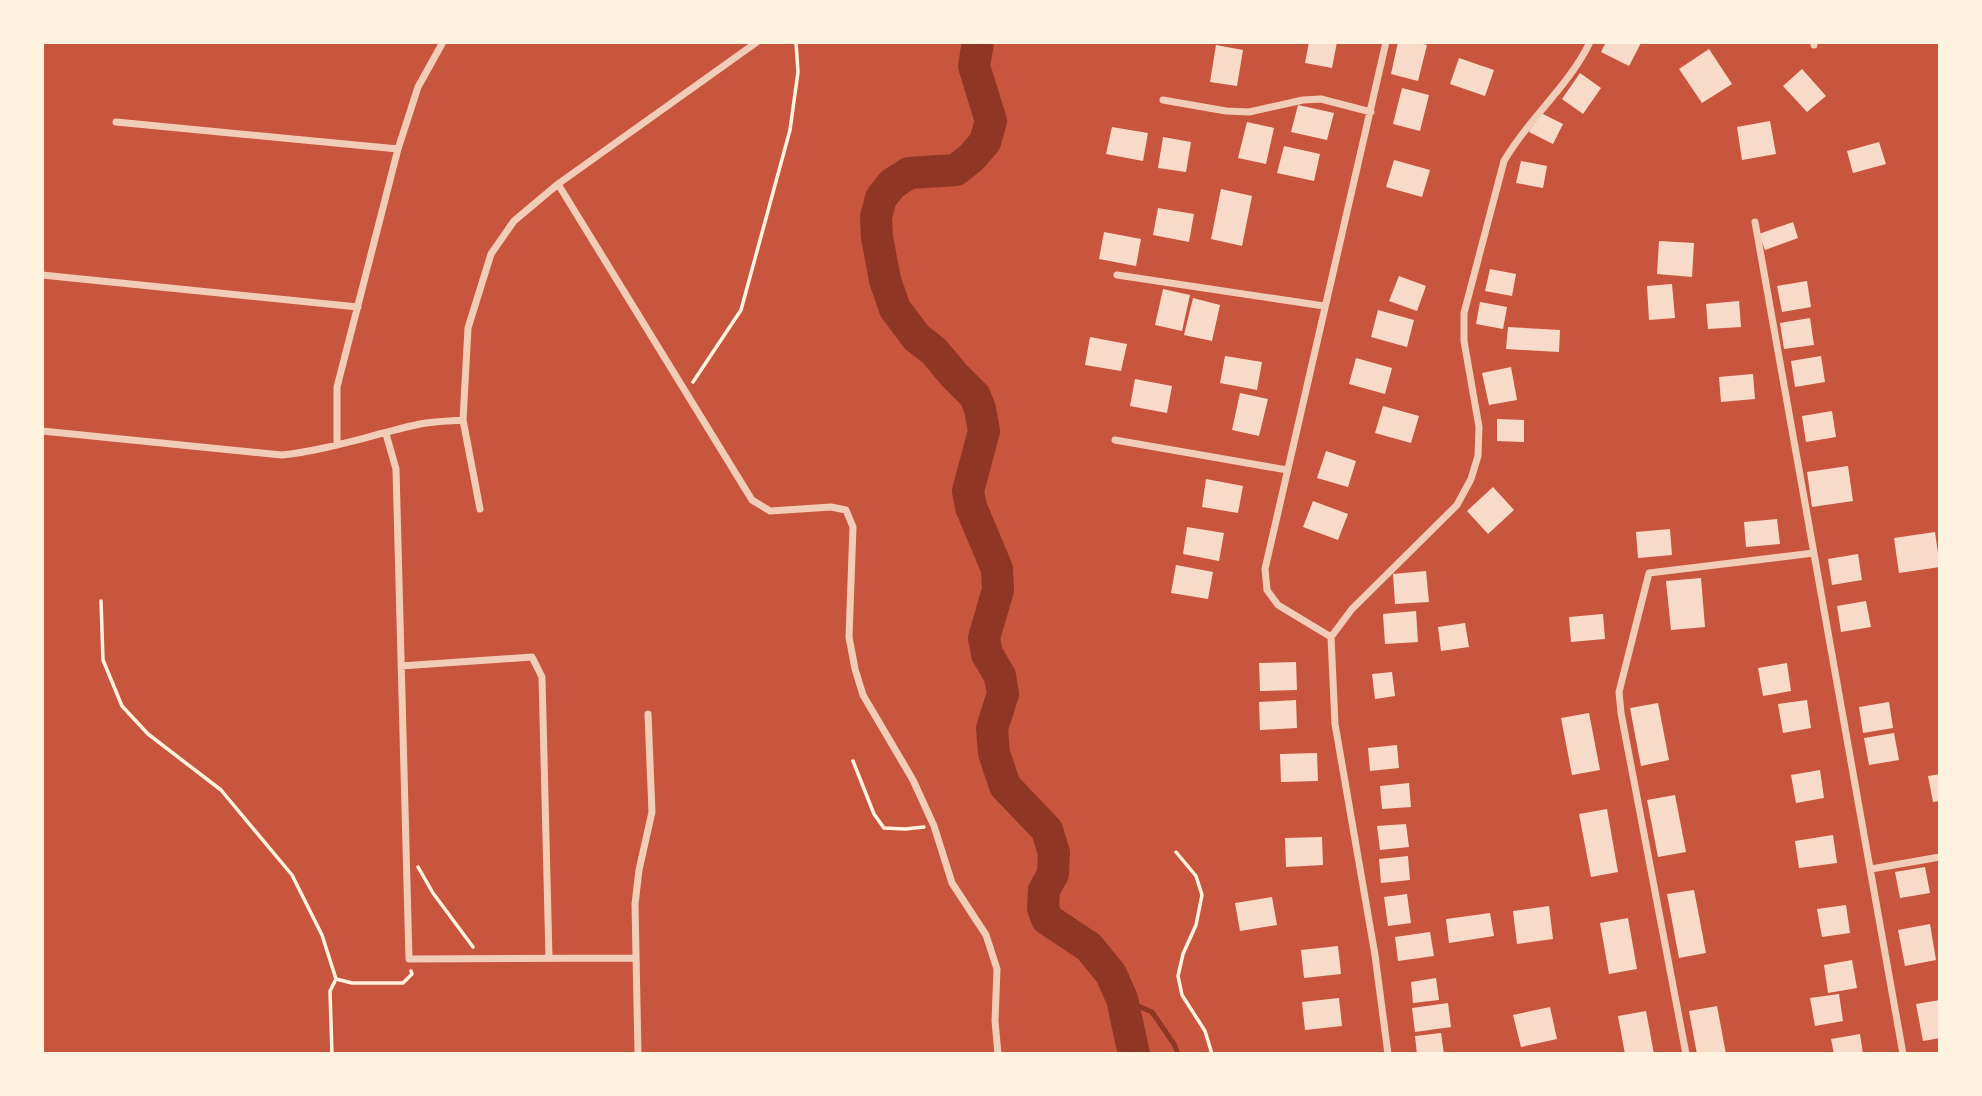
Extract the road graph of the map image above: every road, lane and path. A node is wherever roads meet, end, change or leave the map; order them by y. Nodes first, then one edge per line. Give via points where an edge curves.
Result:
1 (443, 42) edge
2 (757, 42) edge
3 (796, 42) edge
4 (1386, 42) edge
5 (1590, 42) edge
6 (1163, 100) dead end
7 (1371, 113) junction
8 (116, 122) dead end
9 (398, 149) junction
10 (558, 184) junction
11 (1755, 222) dead end
12 (42, 275) edge
13 (1117, 275) dead end
14 (1324, 306) junction
15 (358, 307) junction
16 (686, 392) junction
17 (463, 420) junction
18 (42, 431) edge
19 (386, 434) junction
20 (1115, 440) dead end
21 (337, 445) junction
22 (1287, 470) junction
23 (480, 509) dead end
24 (1814, 553) junction
25 (102, 601) dead end
26 (1331, 637) junction
27 (401, 666) junction
28 (648, 714) dead end
29 (853, 761) dead end
30 (934, 826) junction
31 (1176, 852) dead end
32 (1940, 857) edge
33 (417, 863) dead end
34 (1871, 869) junction
35 (549, 958) junction
36 (636, 958) junction
37 (409, 959) junction
38 (483, 959) junction
39 (336, 979) junction
40 (332, 1054) edge
41 (638, 1054) edge
42 (998, 1054) edge
43 (1212, 1054) edge
44 (1388, 1054) edge
45 (1686, 1054) edge
46 (1903, 1054) edge

1 - 9 street via 418,87
2 - 10 street
3 - 16 path via 799,72 790,130 741,310
4 - 7 street
5 - 26 street via 1504,161 1464,313 1464,341 1479,427 1472,479 1457,505
6 - 7 street via 1249,112 1321,99
7 - 14 street
8 - 9 street
9 - 15 street
10 - 16 street
10 - 17 street via 514,221 491,254 468,328
11 - 24 street
12 - 15 street
13 - 14 street
14 - 22 street
15 - 21 street via 337,387
16 - 30 street via 752,500 770,511 846,510 853,527 849,637 855,669 863,695
17 - 19 street via 421,424
17 - 23 street
18 - 21 street via 282,455
19 - 21 street
19 - 27 street via 396,469
20 - 22 street
22 - 26 street via 1265,569 1267,590 1278,605
24 - 34 street
24 - 45 street via 1649,573 1619,692
25 - 39 path via 103,660 122,706 148,734 220,790 292,875 322,935
26 - 44 street via 1335,723
27 - 35 street via 532,657 542,677
27 - 37 street
28 - 36 street via 652,812 635,904
29 - 30 path via 884,828
30 - 42 street via 952,883 986,934 997,969
31 - 43 path via 1196,876 1202,895 1178,976 1182,995 1205,1031
32 - 34 street
33 - 38 path via 433,893
34 - 46 street
35 - 36 street
35 - 38 street
36 - 41 street
37 - 38 street
37 - 39 path via 412,974 403,983 352,984
39 - 40 path via 330,990

